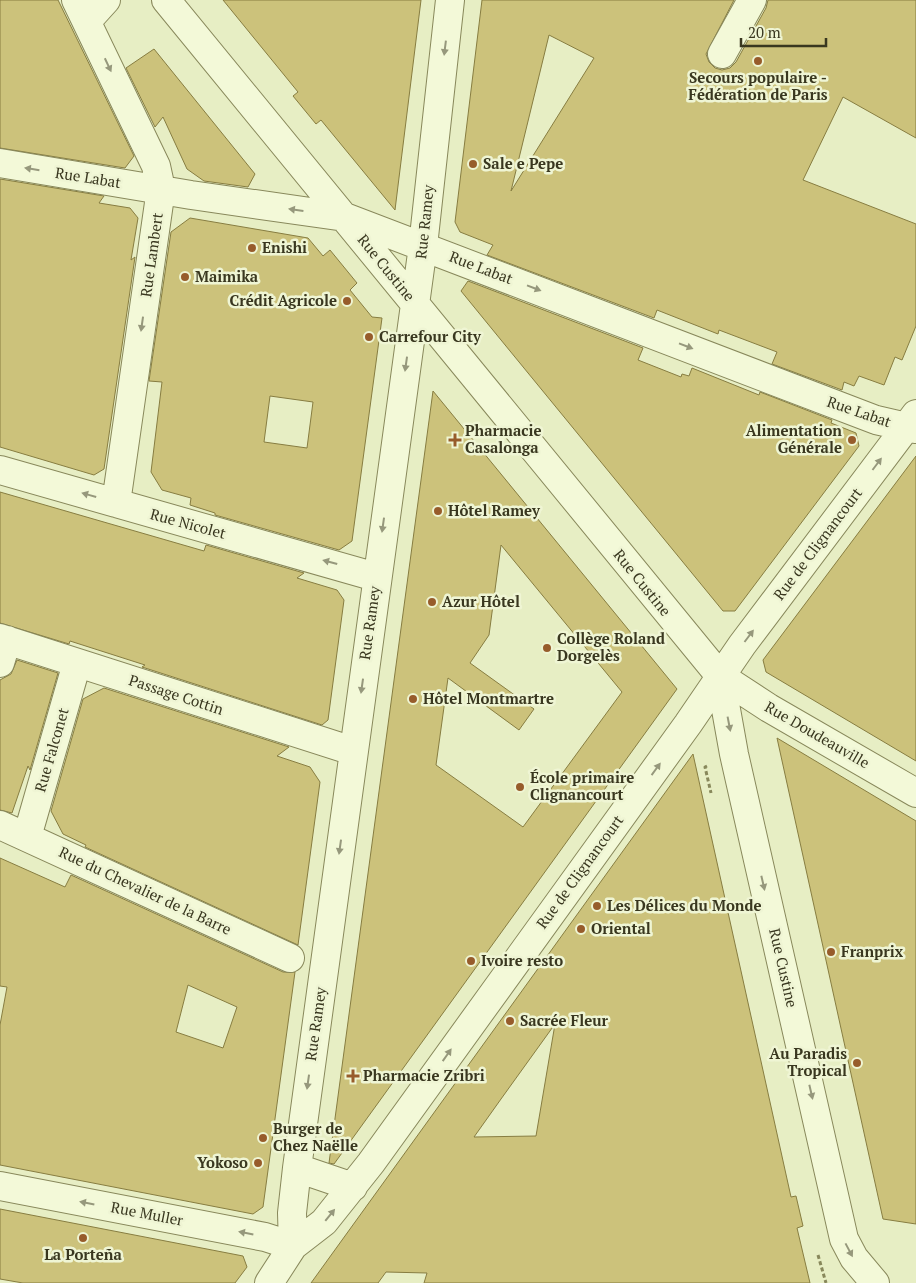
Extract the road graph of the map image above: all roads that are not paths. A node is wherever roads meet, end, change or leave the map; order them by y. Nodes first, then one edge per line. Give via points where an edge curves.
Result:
1 (106, 0) edge
2 (166, 0) edge
3 (450, 0) edge
4 (752, 0) edge
5 (82, 11) edge
6 (722, 54) dead end
7 (0, 163) edge
8 (162, 189) junction
9 (345, 217) junction
10 (423, 246) junction
11 (415, 303) junction
12 (912, 423) edge
13 (0, 470) edge
14 (116, 503) junction
15 (376, 577) junction
16 (2, 647) edge
17 (77, 663) junction
18 (720, 676) junction
19 (353, 751) junction
20 (916, 793) edge
21 (0, 825) edge
22 (27, 837) junction
23 (290, 958) dead end
24 (297, 1168) junction
25 (0, 1186) edge
26 (353, 1187) junction
27 (293, 1246) junction
28 (269, 1283) edge
29 (875, 1283) edge

1 - 5 street, Rue Lambert
2 - 9 street, Rue Custine
3 -> 10 street, Rue Ramey
4 - 6 street
5 -> 8 street, Rue Lambert via 156,166
8 -> 7 street, Rue Labat
9 -> 8 street, Rue Labat
8 -> 14 street, Rue Lambert
9 - 10 street, Rue Labat
9 - 11 street, Rue Custine
10 - 11 street, Rue Ramey
10 -> 12 street, Rue Labat via 876,420
11 -> 15 street, Rue Ramey
11 - 18 street, Rue Custine
18 -> 12 street, Rue de Clignancourt
14 -> 13 street, Rue Nicolet
15 -> 14 street, Rue Nicolet
15 -> 19 street, Rue Ramey
16 - 17 street, Passage Cottin
17 - 19 street, Passage Cottin
17 - 22 street, Rue Falconet
18 - 20 street, Rue Doudeauville
26 -> 18 street, Rue de Clignancourt
18 -> 29 street, Rue Custine via 844,1239 854,1258
19 -> 24 street, Rue Ramey
21 - 22 street, Rue du Chevalier de la Barre
22 - 23 street, Rue du Chevalier de la Barre
24 - 26 street
24 - 27 street, Rue Ramey via 292,1213
27 -> 25 street, Rue Muller via 265,1237
27 -> 26 street, Rue de Clignancourt via 324,1222
27 - 28 street, Rue de Clignancourt

